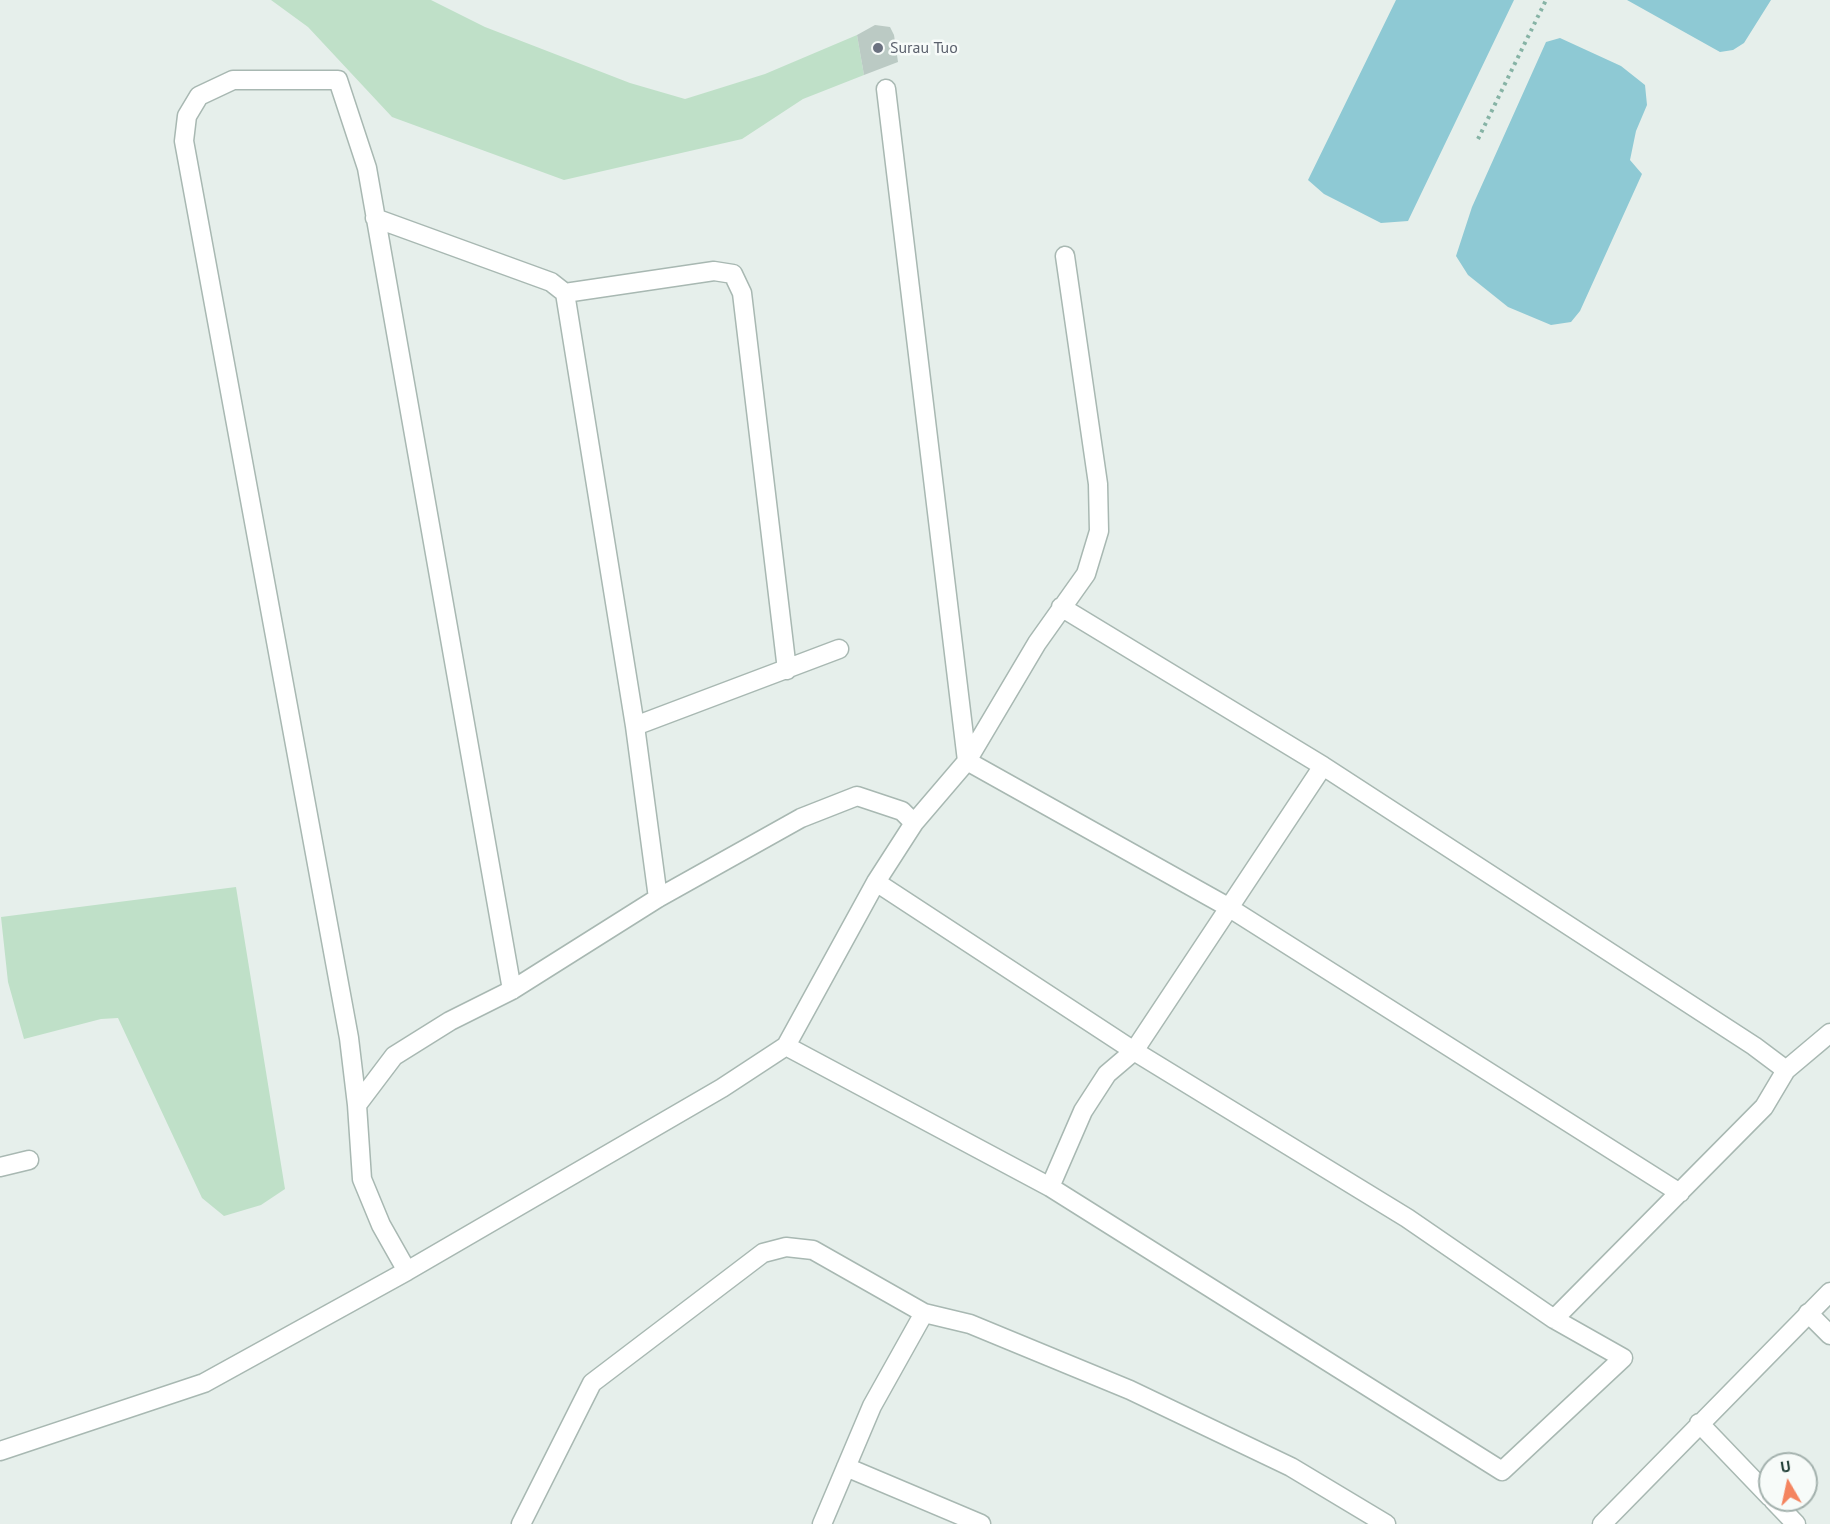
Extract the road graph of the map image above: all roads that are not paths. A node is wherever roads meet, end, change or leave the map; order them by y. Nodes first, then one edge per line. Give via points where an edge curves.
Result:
1 (886, 89) dead end
2 (375, 218) junction
3 (1065, 256) dead end
4 (565, 293) junction
5 (1062, 607) junction
6 (839, 650) dead end
7 (787, 670) junction
8 (635, 726) junction
9 (967, 761) junction
10 (1323, 766) junction
11 (914, 823) junction
12 (876, 882) junction
13 (658, 898) junction
14 (1228, 907) junction
15 (512, 990) junction
16 (1830, 1033) edge
17 (786, 1046) junction
18 (1134, 1051) junction
19 (1786, 1070) junction
20 (357, 1105) junction
21 (29, 1160) dead end
22 (0, 1167) edge
23 (1050, 1187) junction
24 (1680, 1193) junction
25 (407, 1271) junction
26 (1830, 1292) edge
27 (924, 1313) junction
28 (1808, 1313) junction
29 (1554, 1319) junction
30 (1830, 1335) edge
31 (1699, 1423) junction
32 (0, 1452) edge
33 (846, 1467) junction
34 (1758, 1484) edge
35 (1785, 1512) edge
36 (521, 1524) edge
37 (822, 1524) edge
38 (981, 1524) edge
39 (1386, 1524) edge
40 (1602, 1524) edge
41 (1796, 1524) edge

1 - 9 street
2 - 4 street via 551,282
2 - 15 street
2 - 20 street via 367,168 338,80 233,80 199,96 187,116 184,141 349,1038
3 - 5 street via 1098,484 1099,531 1086,574
4 - 7 street via 714,271 733,274 742,293
4 - 8 street
5 - 9 street
5 - 10 street
6 - 7 street
7 - 8 street
8 - 13 street
9 - 11 street
9 - 14 street
10 - 14 street
10 - 19 street
11 - 12 street
11 - 13 street via 902,811 857,796 801,818
12 - 17 street
12 - 18 street
13 - 15 street
14 - 18 street
14 - 24 street
15 - 20 street via 394,1056
16 - 19 street
17 - 23 street
17 - 25 street via 722,1088
18 - 23 street via 1107,1074 1083,1111
18 - 29 street via 1407,1218
19 - 24 street via 1764,1107
20 - 25 street via 362,1179 381,1225
21 - 22 street
23 - 29 street via 1502,1471 1623,1358
24 - 29 street
25 - 32 street via 204,1383
26 - 28 street
27 - 33 street via 872,1406
27 - 36 street via 813,1250 786,1247 763,1253 592,1383
27 - 39 street via 970,1324 1130,1390 1291,1467
28 - 30 street
28 - 31 street
31 - 34 street
31 - 40 street
33 - 37 street
33 - 38 street
35 - 41 street

